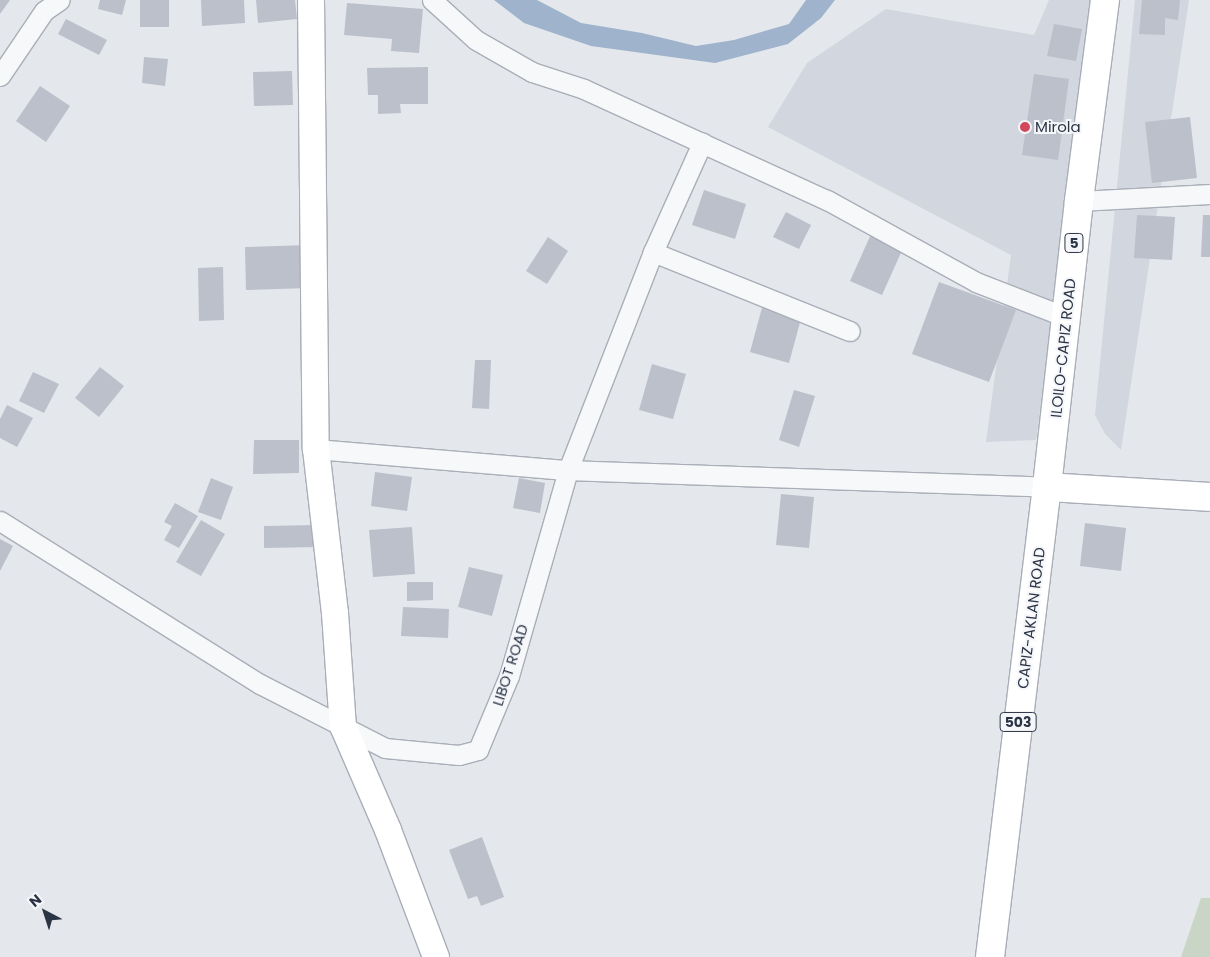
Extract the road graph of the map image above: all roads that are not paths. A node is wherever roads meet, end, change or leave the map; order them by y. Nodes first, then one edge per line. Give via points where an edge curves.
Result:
1 (60, 0) edge
2 (311, 0) edge
3 (432, 0) edge
4 (1105, 0) edge
5 (0, 76) edge
6 (702, 143) junction
7 (1210, 194) edge
8 (1079, 201) junction
9 (653, 252) junction
10 (1066, 317) junction
11 (850, 331) dead end
12 (316, 448) junction
13 (568, 470) junction
14 (1047, 487) junction
15 (1210, 497) edge
16 (0, 521) edge
17 (343, 726) junction
18 (436, 957) edge
19 (990, 957) edge

1 - 5 street via 44,11
2 - 12 street
3 - 6 street via 476,40 532,72 584,89
4 - 8 main road, ILOILO-CAPIZ ROAD / 5
6 - 9 street
6 - 10 street via 827,200 976,282
7 - 8 street
8 - 10 main road, ILOILO-CAPIZ ROAD / 5
9 - 11 street
9 - 13 street
10 - 14 main road, ILOILO-CAPIZ ROAD / 5
12 - 13 street
12 - 17 street via 336,614
13 - 14 street
13 - 17 street, LIBOT ROAD via 509,676 478,750 460,755 385,748
14 - 15 main road
14 - 19 main road, CAPIZ-AKLAN ROAD / 503
16 - 17 street via 260,684
17 - 18 street via 388,830

